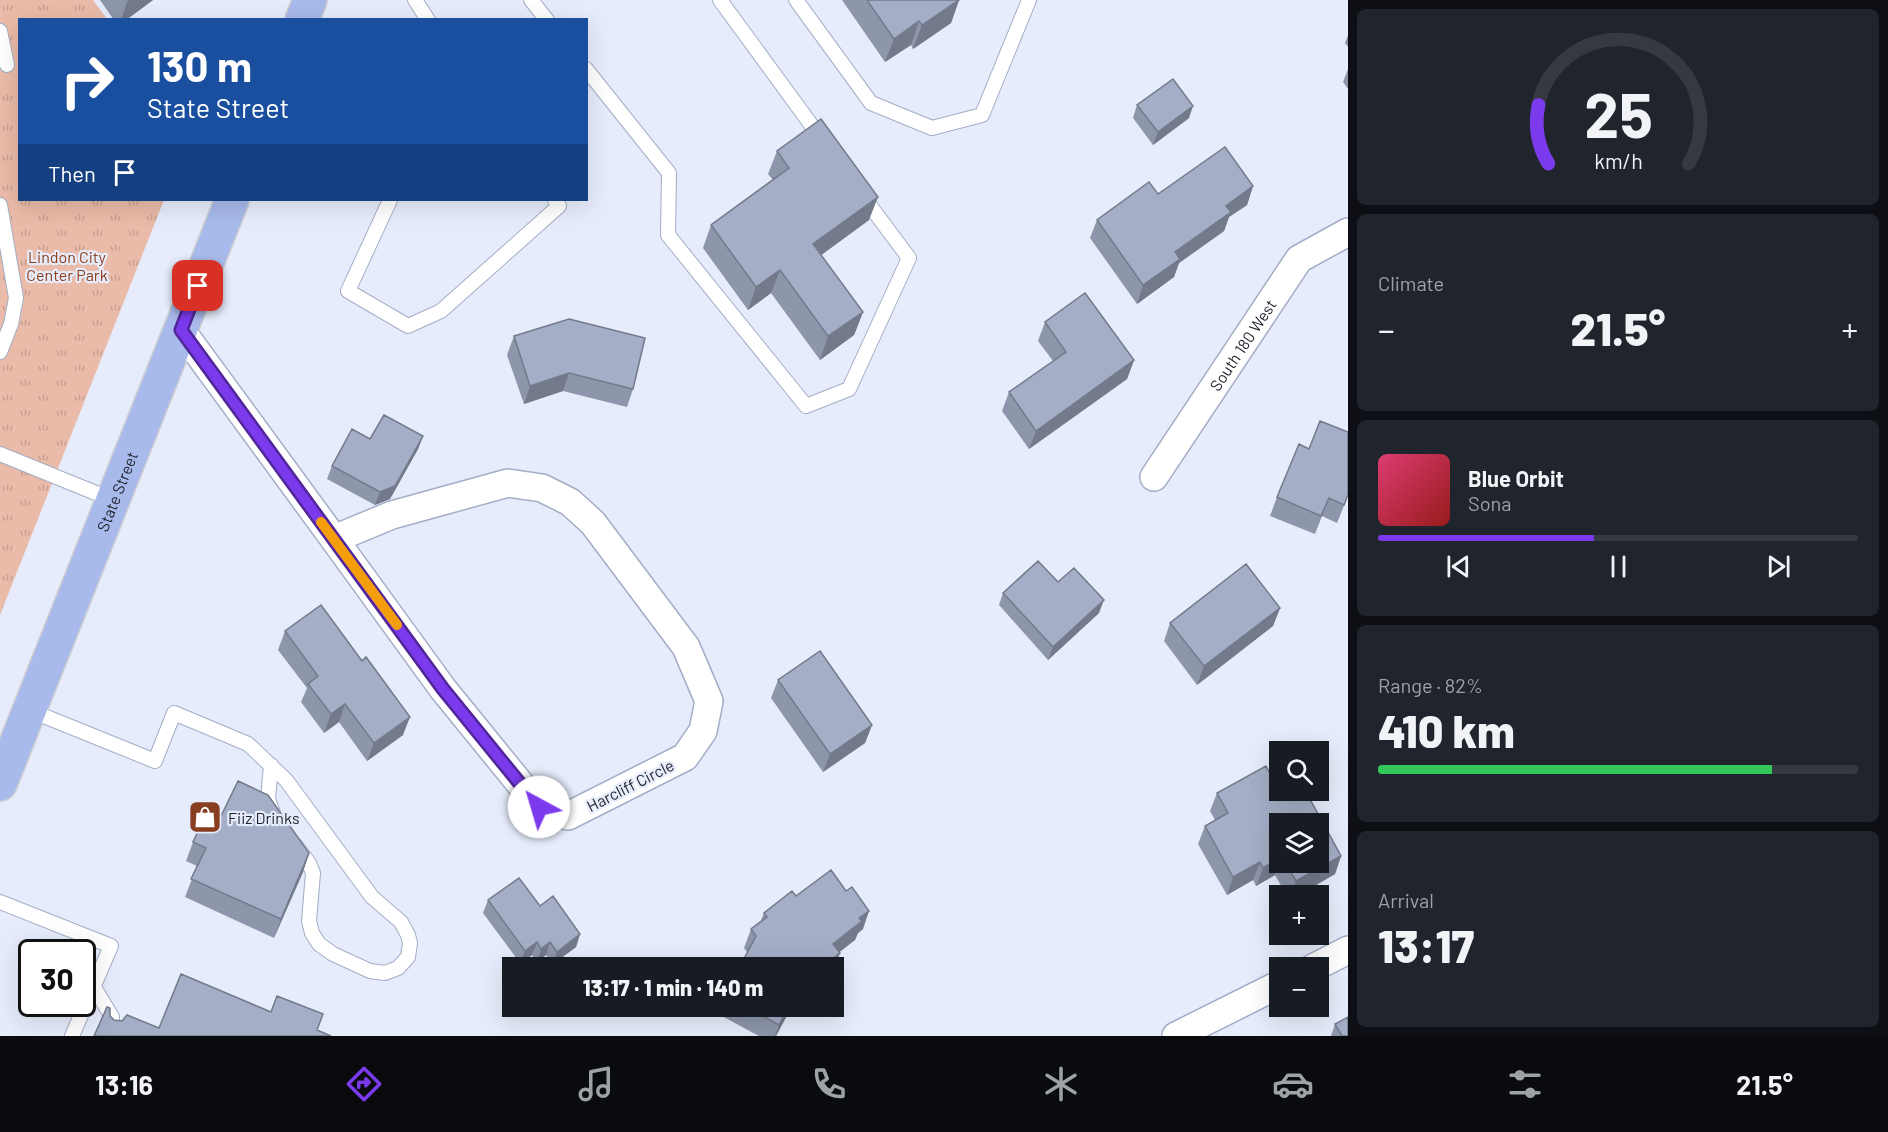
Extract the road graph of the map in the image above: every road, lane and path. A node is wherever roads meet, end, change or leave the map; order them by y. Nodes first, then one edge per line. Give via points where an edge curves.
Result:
1 (310, 0) edge
2 (415, 0) edge
3 (531, 0) edge
4 (720, 0) edge
5 (796, 0) edge
6 (1029, 0) edge
7 (303, 18) edge
8 (427, 18) edge
9 (545, 18) edge
10 (0, 31) edge
11 (9, 66) edge
12 (588, 72) edge
13 (831, 153) edge
14 (853, 181) edge
15 (232, 201) edge
16 (390, 201) edge
17 (556, 201) edge
18 (0, 205) edge
19 (1348, 232) edge
20 (181, 330) junction
21 (0, 352) edge
22 (0, 454) edge
23 (1154, 477) dead end
24 (113, 500) junction
25 (334, 539) junction
26 (29, 710) junction
27 (271, 765) junction
28 (0, 784) edge
29 (0, 902) edge
30 (93, 939) edge
31 (96, 940) edge
32 (1348, 950) edge
33 (1329, 960) edge
34 (96, 982) edge
35 (96, 990) edge
36 (1269, 990) edge
37 (81, 1017) edge
38 (72, 1036) edge
39 (110, 1036) edge
40 (1176, 1036) edge

1 - 7 main road
2 - 8 lane
3 - 9 lane
4 - 13 lane
5 - 6 lane via 871,103 932,128 982,115
10 - 11 lane
12 - 14 lane via 669,173 669,235 806,406 849,389 909,258
15 - 20 main road, State Street
16 - 17 lane via 348,291 408,326 441,311 559,206
18 - 21 lane via 16,298
19 - 23 street, South 180 West via 1299,260
20 - 24 main road, State Street
20 - 25 street, Harcliff Circle
22 - 24 lane
24 - 26 main road, State Street
25 - 25 street, Harcliff Circle via 443,689 539,807 568,816 685,757 703,731 709,701 687,647 593,524 570,502 542,488 508,483 392,515
26 - 27 lane via 155,761 174,713 248,744
26 - 28 main road, State Street
27 - 27 lane via 372,897 401,922 410,943 408,957 398,968 385,973 370,971 318,944 310,928 313,873 268,799
29 - 30 lane
31 - 34 lane via 111,946
32 - 33 street
35 - 39 lane via 112,1017
36 - 40 street
37 - 38 lane

